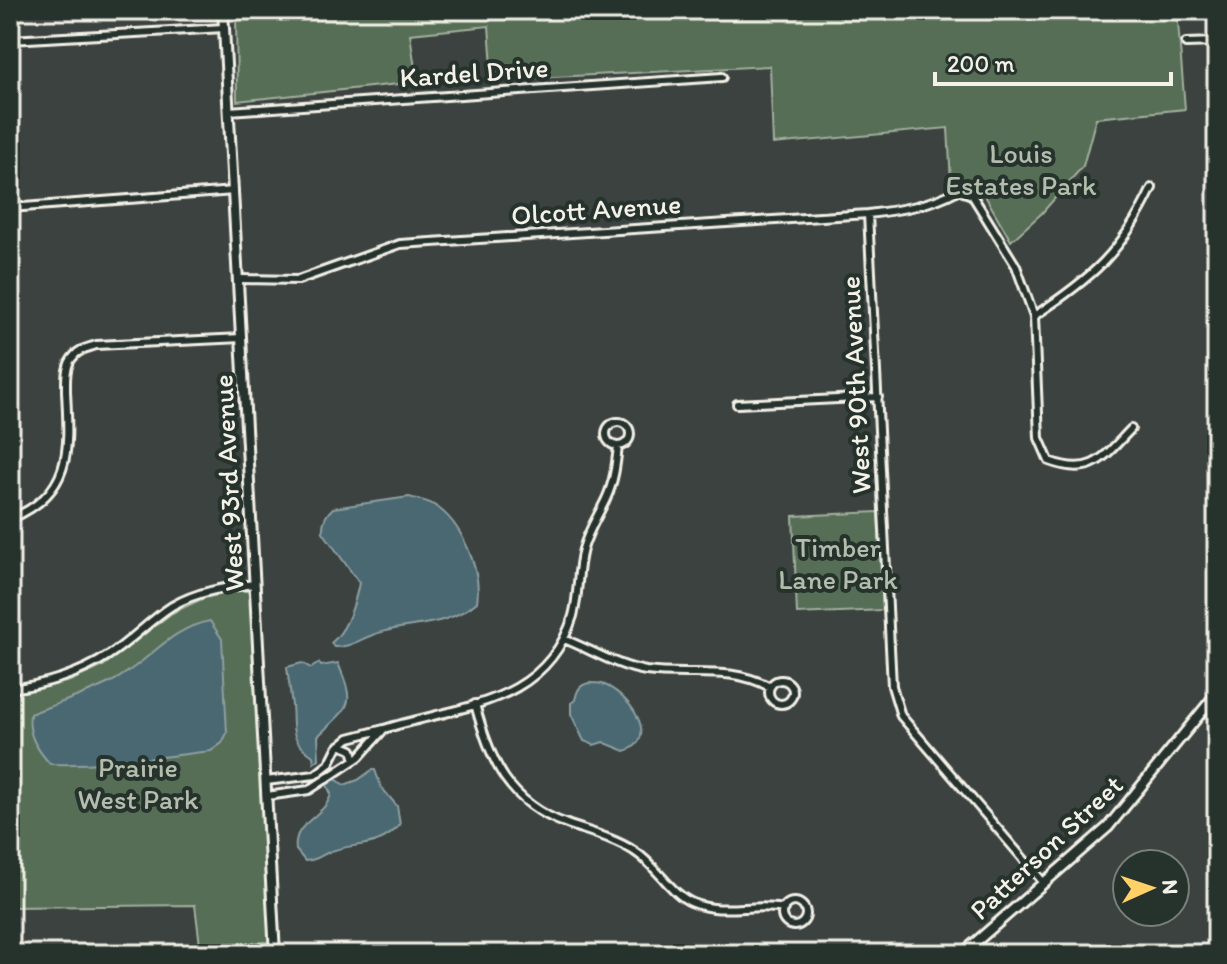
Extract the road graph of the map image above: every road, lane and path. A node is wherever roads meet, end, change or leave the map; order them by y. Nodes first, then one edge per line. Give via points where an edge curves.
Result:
1 (223, 10) edge
2 (224, 28) junction
3 (10, 40) edge
4 (1217, 42) edge
5 (1186, 43) dead end
6 (722, 77) dead end
7 (229, 111) junction
8 (1152, 188) dead end
9 (234, 191) junction
10 (10, 208) edge
11 (868, 214) junction
12 (240, 279) junction
13 (1034, 316) junction
14 (242, 338) junction
15 (878, 397) junction
16 (737, 404) dead end
17 (1131, 429) dead end
18 (618, 446) junction
19 (10, 519) edge
20 (255, 584) junction
21 (564, 639) junction
22 (770, 687) junction
23 (10, 689) edge
24 (1217, 693) edge
25 (475, 704) junction
26 (384, 729) junction
27 (340, 745) junction
28 (355, 760) junction
29 (324, 774) junction
30 (266, 781) junction
31 (267, 796) junction
32 (1045, 884) junction
33 (784, 909) dead end
34 (275, 954) edge
35 (962, 954) edge

1 - 2 street, West 93rd Avenue
2 - 3 street
2 - 7 street, West 93rd Avenue
4 - 5 street
6 - 7 street, Kardel Drive
7 - 9 street, West 93rd Avenue
8 - 13 street via 1118,248 1075,289
9 - 10 street
9 - 12 street, West 93rd Avenue
11 - 12 street, Olcott Avenue via 400,244 298,280
11 - 13 street, Olcott Avenue via 908,210 958,190 972,195 1016,266
11 - 15 street, West 90th Avenue
12 - 14 street, West 93rd Avenue
13 - 17 street via 1039,438 1049,461 1086,468
14 - 19 street via 96,345 75,354 66,380 68,457 62,474 39,504
14 - 20 street, West 93rd Avenue
15 - 16 street
15 - 32 street, West 90th Avenue via 892,686 901,716
18 - 18 street via 610,443 606,432 617,421 631,433
18 - 21 street via 610,491 582,552 578,597
20 - 23 street via 187,598 107,657 48,682
20 - 30 street, West 93rd Avenue
21 - 22 street via 646,671 721,671
21 - 25 street via 522,686
22 - 22 street via 779,680 787,682 791,699 781,705 773,702
24 - 32 street, Patterson Street via 1108,827
25 - 26 street
25 - 33 street via 499,771 544,815 632,849 692,903 722,909
26 - 27 street via 355,735
26 - 28 street
27 - 28 street via 352,750
27 - 29 street
28 - 29 street
29 - 30 street
29 - 31 street via 309,790
30 - 31 street, West 93rd Avenue
31 - 34 street, West 93rd Avenue
32 - 35 street, Patterson Street

